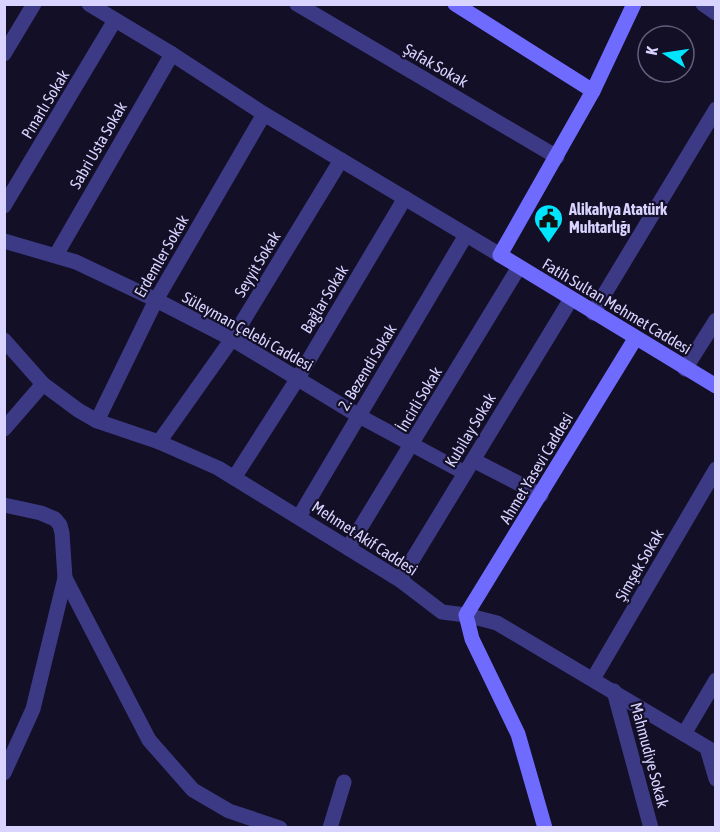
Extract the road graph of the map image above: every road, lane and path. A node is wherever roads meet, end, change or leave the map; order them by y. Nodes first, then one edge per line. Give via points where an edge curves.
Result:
1 (34, 4) edge
2 (88, 4) edge
3 (297, 4) edge
4 (455, 4) edge
5 (634, 4) edge
6 (703, 4) edge
7 (716, 13) edge
8 (116, 21) junction
9 (4, 54) edge
10 (172, 54) junction
11 (593, 91) junction
12 (716, 110) edge
13 (264, 114) junction
14 (557, 156) junction
15 (341, 160) junction
16 (405, 198) junction
17 (4, 206) edge
18 (466, 235) junction
19 (4, 241) edge
20 (56, 255) junction
21 (500, 255) junction
22 (519, 267) junction
23 (571, 299) junction
24 (156, 300) junction
25 (593, 313) junction
26 (716, 320) edge
27 (232, 339) junction
28 (635, 339) junction
29 (4, 340) edge
30 (686, 369) junction
31 (298, 378) junction
32 (43, 384) junction
33 (716, 386) edge
34 (359, 416) junction
35 (97, 421) junction
36 (4, 429) edge
37 (159, 442) junction
38 (413, 443) junction
39 (469, 466) junction
40 (716, 469) edge
41 (234, 478) junction
42 (541, 495) junction
43 (4, 506) edge
44 (299, 517) junction
45 (348, 548) junction
46 (65, 578) junction
47 (400, 580) junction
48 (466, 615) junction
49 (593, 679) junction
50 (716, 680) edge
51 (614, 691) junction
52 (684, 734) junction
53 (711, 750) edge
54 (4, 773) edge
55 (716, 779) edge
56 (344, 782) dead end
57 (280, 828) edge
58 (330, 828) edge
59 (545, 828) edge
60 (651, 828) edge

1 - 9 street
2 - 8 street
3 - 14 street, Şafak Sokak
4 - 11 street
5 - 11 street
6 - 7 street
8 - 10 street
8 - 17 street, Pınarlı Sokak
10 - 13 street
10 - 20 street, Sabri Usta Sokak
11 - 14 street
12 - 25 street
13 - 15 street
13 - 24 street, Erdemler Sokak
14 - 21 street
15 - 16 street
15 - 27 street, Seyyit Sokak
16 - 18 street
16 - 31 street, Bağlar Sokak
18 - 21 street
18 - 34 street, 2. Bezendi Sokak
19 - 20 street, Süleyman Çelebi Caddesi
20 - 24 street, Süleyman Çelebi Caddesi
21 - 22 street, Fatih Sultan Mehmet Caddesi
22 - 23 street, Fatih Sultan Mehmet Caddesi
22 - 38 street, İncirli Sokak
23 - 25 street, Fatih Sultan Mehmet Caddesi
23 - 39 street, Kubilay Sokak
24 - 27 street, Süleyman Çelebi Caddesi
24 - 35 street, Erdemler Sokak
25 - 28 street, Fatih Sultan Mehmet Caddesi
26 - 30 street
27 - 31 street, Süleyman Çelebi Caddesi
27 - 37 street, Seyyit Sokak
28 - 30 street, Fatih Sultan Mehmet Caddesi
28 - 42 street, Ahmet Yasevi Caddesi
29 - 32 street, Mehmet Akif Caddesi
30 - 33 street, Fatih Sultan Mehmet Caddesi
31 - 34 street, Süleyman Çelebi Caddesi
31 - 41 street, Bağlar Sokak
32 - 35 street, Mehmet Akif Caddesi
32 - 36 street
34 - 38 street, Süleyman Çelebi Caddesi
34 - 44 street, 2. Bezendi Sokak
35 - 37 street, Mehmet Akif Caddesi
37 - 41 street, Mehmet Akif Caddesi
38 - 39 street, Süleyman Çelebi Caddesi
38 - 45 street, İncirli Sokak
39 - 42 street, Süleyman Çelebi Caddesi
39 - 47 street, Kubilay Sokak
40 - 49 street, Şimşek Sokak
41 - 44 street, Mehmet Akif Caddesi
42 - 48 street, Ahmet Yasevi Caddesi
43 - 46 street via 55,519 62,533
44 - 45 street, Mehmet Akif Caddesi
45 - 47 street, Mehmet Akif Caddesi
46 - 54 street via 33,709
46 - 57 street via 149,740 193,790 229,811
47 - 48 street, Mehmet Akif Caddesi via 442,612
48 - 49 street, Mehmet Akif Caddesi via 497,623
48 - 59 street via 472,639 518,734
49 - 51 street, Mehmet Akif Caddesi
50 - 52 street
51 - 52 street, Mehmet Akif Caddesi
51 - 60 street, Mahmudiye Sokak
52 - 53 street, Mehmet Akif Caddesi
53 - 55 street
56 - 58 street

